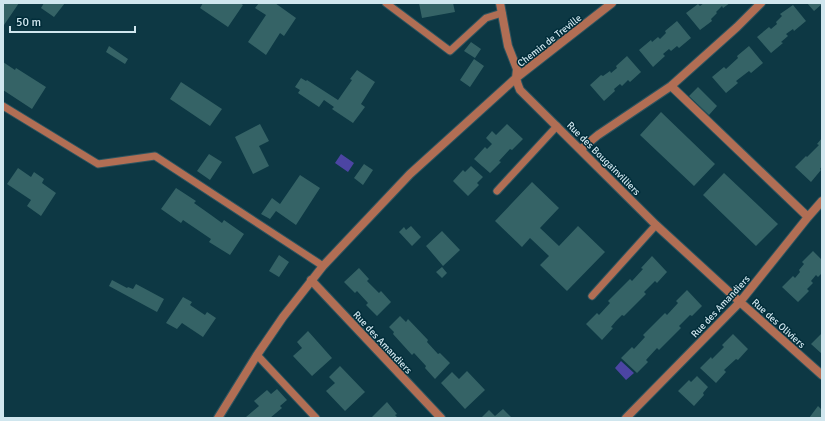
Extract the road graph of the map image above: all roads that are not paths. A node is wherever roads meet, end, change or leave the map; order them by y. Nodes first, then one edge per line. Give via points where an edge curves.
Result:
1 (386, 3) edge
2 (500, 3) edge
3 (612, 3) edge
4 (761, 3) edge
5 (502, 13) junction
6 (516, 78) junction
7 (671, 86) junction
8 (3, 106) edge
9 (557, 126) junction
10 (581, 150) junction
11 (498, 191) dead end
12 (822, 201) edge
13 (808, 217) junction
14 (656, 225) junction
15 (323, 266) junction
16 (311, 280) junction
17 (592, 296) dead end
18 (740, 302) junction
19 (257, 355) junction
20 (822, 376) edge
21 (218, 418) edge
22 (316, 418) edge
23 (441, 418) edge
24 (626, 418) edge

1 - 5 lane via 450,51 486,18
2 - 5 street, Rue des Bougainvilliers
3 - 6 street, Chemin de Treville
4 - 7 street
5 - 6 street, Rue des Bougainvilliers via 508,46 517,69
6 - 9 street, Rue des Bougainvilliers via 520,90
6 - 15 street, Chemin de Treville via 410,174
7 - 10 street via 598,135
7 - 13 street
8 - 15 lane via 98,164 155,156
9 - 10 street, Rue des Bougainvilliers
9 - 11 lane
10 - 14 street, Rue des Bougainvilliers
12 - 13 street, Rue des Amandiers
13 - 18 street, Rue des Amandiers
14 - 17 lane
14 - 18 street, Rue des Bougainvilliers
15 - 16 street, Chemin de Treville
16 - 19 street, Chemin de Treville
16 - 23 street, Rue des Amandiers
18 - 20 street, Rue des Oliviers
18 - 24 street, Rue des Amandiers
19 - 21 street, Chemin de Treville
19 - 22 lane

